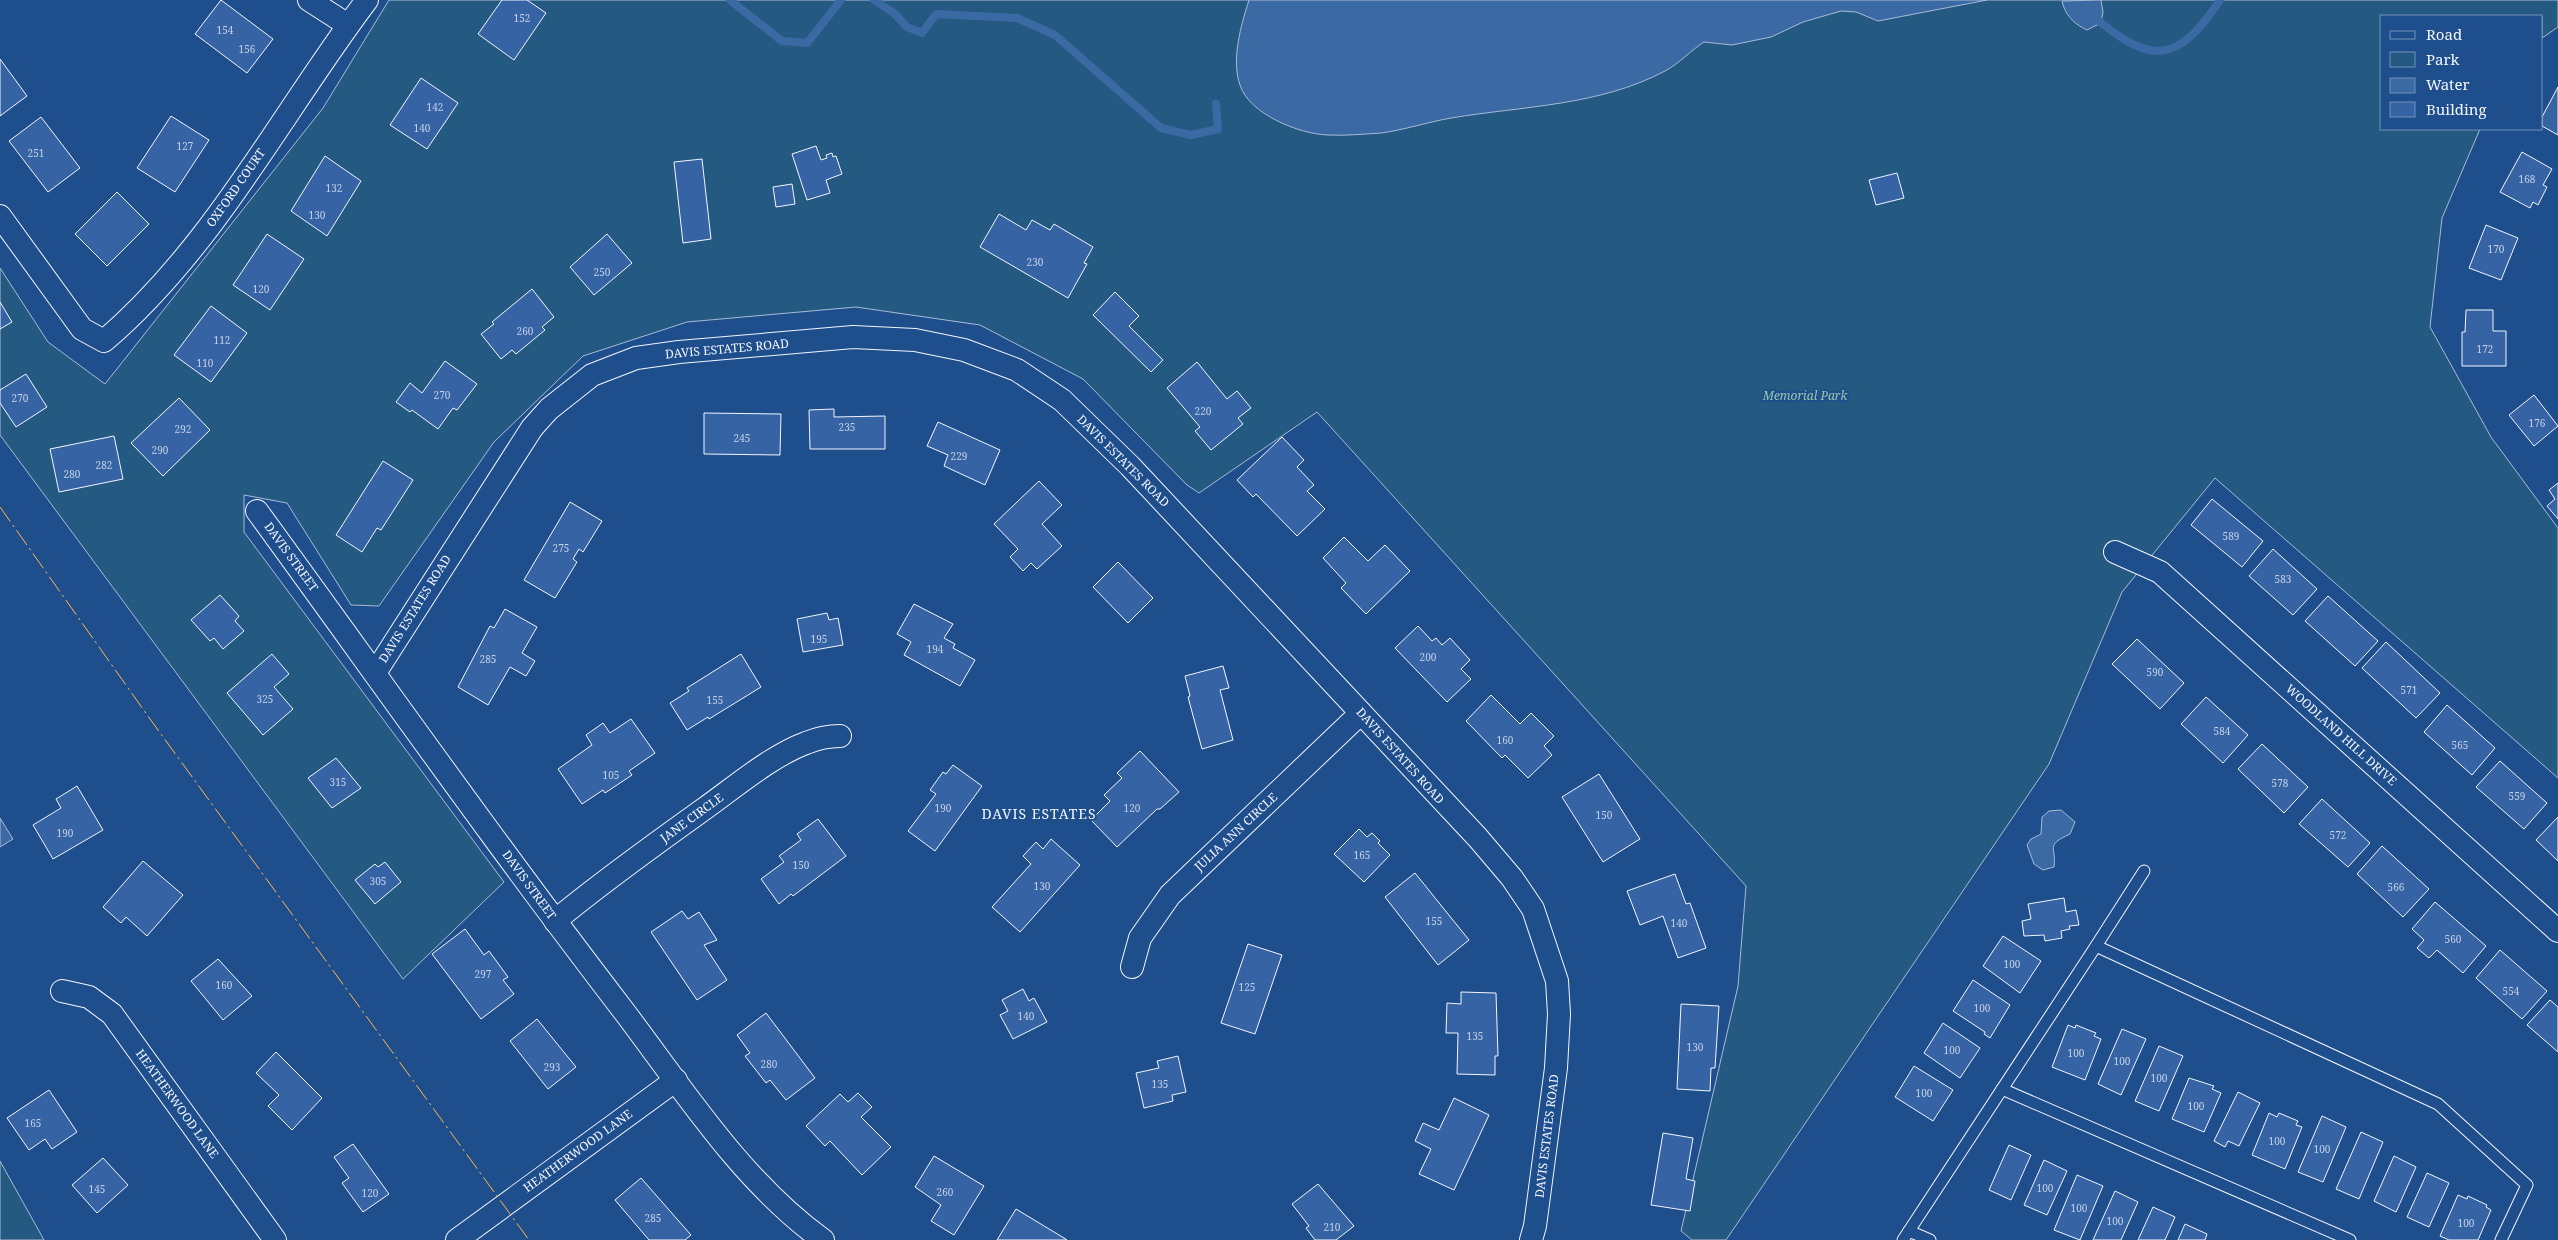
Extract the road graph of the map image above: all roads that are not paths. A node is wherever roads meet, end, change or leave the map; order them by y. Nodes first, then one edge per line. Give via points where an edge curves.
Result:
1 (309, 0) edge
2 (368, 0) edge
3 (348, 25) junction
4 (0, 216) edge
5 (257, 511) dead end
6 (2115, 552) dead end
7 (375, 673) junction
8 (1361, 713) junction
9 (840, 736) dead end
10 (2144, 871) dead end
11 (555, 921) junction
12 (2558, 932) edge
13 (2096, 946) junction
14 (1132, 967) dead end
15 (62, 991) dead end
16 (676, 1080) junction
17 (2002, 1090) junction
18 (1906, 1235) edge
19 (275, 1240) edge
20 (457, 1240) edge
21 (823, 1240) edge
22 (1531, 1240) edge
23 (1930, 1240) edge
24 (2350, 1240) edge
25 (2501, 1240) edge

1 - 3 street
2 - 3 street, OXFORD COURT
3 - 4 street, OXFORD COURT via 206,231 136,313 104,341 82,329
5 - 7 street, DAVIS STREET
6 - 12 street, WOODLAND HILL DRIVE via 2160,572
7 - 8 street, DAVIS ESTATES ROAD via 532,428 549,409 592,376 636,358 679,352 885,337 964,350 1017,370 1062,400 1130,466
7 - 11 street, DAVIS STREET
8 - 14 street, JULIA ANN CIRCLE via 1170,895 1140,938
8 - 22 street, DAVIS ESTATES ROAD via 1512,878 1533,909 1548,950 1557,981 1559,1023 1549,1130
9 - 11 street, JANE CIRCLE via 824,736 784,755 663,838
10 - 13 lane
11 - 16 street, DAVIS STREET
13 - 17 lane
13 - 25 lane via 2438,1104 2527,1185
15 - 19 street, HEATHERWOOD LANE via 89,997 112,1014
16 - 20 street, HEATHERWOOD LANE
16 - 21 street, DAVIS STREET via 764,1190
17 - 18 lane
17 - 24 lane
18 - 23 lane

